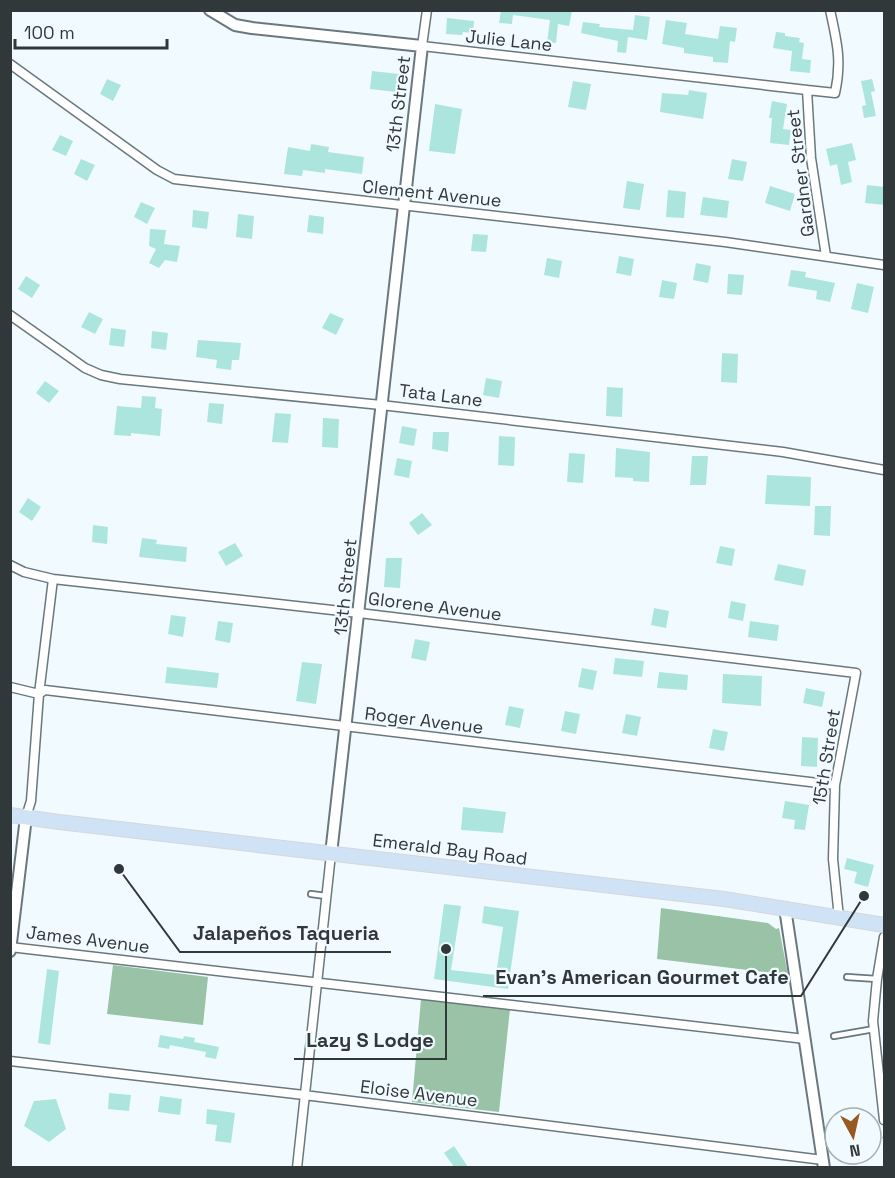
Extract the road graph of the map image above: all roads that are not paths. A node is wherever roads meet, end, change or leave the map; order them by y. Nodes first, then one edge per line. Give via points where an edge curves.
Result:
1 (210, 10) edge
2 (427, 10) edge
3 (830, 10) edge
4 (422, 46) junction
5 (10, 64) edge
6 (807, 90) junction
7 (403, 206) junction
8 (826, 256) junction
9 (885, 265) edge
10 (10, 315) edge
11 (381, 405) junction
12 (885, 470) edge
13 (10, 566) edge
14 (53, 579) junction
15 (359, 613) junction
16 (856, 673) joint
17 (10, 687) edge
18 (39, 694) junction
19 (346, 727) junction
20 (835, 785) junction
21 (10, 815) edge
22 (26, 818) junction
23 (331, 854) junction
24 (310, 894) dead end
25 (326, 896) junction
26 (785, 908) junction
27 (839, 918) junction
28 (885, 925) edge
29 (885, 937) edge
30 (11, 948) edge
31 (847, 977) dead end
32 (877, 979) junction
33 (317, 982) junction
34 (874, 1029) junction
35 (834, 1036) dead end
36 (805, 1039) junction
37 (10, 1061) edge
38 (304, 1095) junction
39 (885, 1120) edge
40 (823, 1156) edge
41 (823, 1163) edge
42 (297, 1167) edge

1 - 4 street, Julie Lane via 235,25 252,28
2 - 4 street, 13th Street
3 - 6 street, Gardner Street via 840,70 835,93
4 - 6 street, Julie Lane
4 - 7 street, 13th Street
5 - 7 street, Clement Avenue via 174,179
6 - 8 street, Gardner Street via 811,158
7 - 8 street, Clement Avenue
7 - 11 street, 13th Street
8 - 9 street, Clement Avenue
10 - 11 street, Tata Lane via 100,375
11 - 12 street, Tata Lane via 783,452
11 - 15 street, 13th Street
13 - 14 street, Glorene Avenue
14 - 15 street, Glorene Avenue
14 - 18 street
15 - 16 street, Glorene Avenue
15 - 19 street, 13th Street
16 - 20 street, 15th Street
17 - 18 street, Roger Avenue
18 - 19 street, Roger Avenue via 45,690
18 - 22 street via 31,801
19 - 20 street, Roger Avenue
19 - 23 street, 13th Street
20 - 27 street, 15th Street via 833,860
21 - 22 main road, Emerald Bay Road
22 - 23 main road, Emerald Bay Road
22 - 30 street
23 - 25 street, 13th Street
23 - 26 main road, Emerald Bay Road
24 - 25 lane
25 - 33 street, 13th Street
26 - 27 main road, Emerald Bay Road
26 - 36 street
27 - 28 main road, Emerald Bay Road
29 - 32 street
30 - 33 street, James Avenue
31 - 32 lane
32 - 34 street
33 - 36 street, James Avenue
33 - 38 street, 13th Street
34 - 35 lane
34 - 39 street
36 - 40 street
37 - 38 street, Eloise Avenue
38 - 41 street, Eloise Avenue
38 - 42 street, 13th Street

